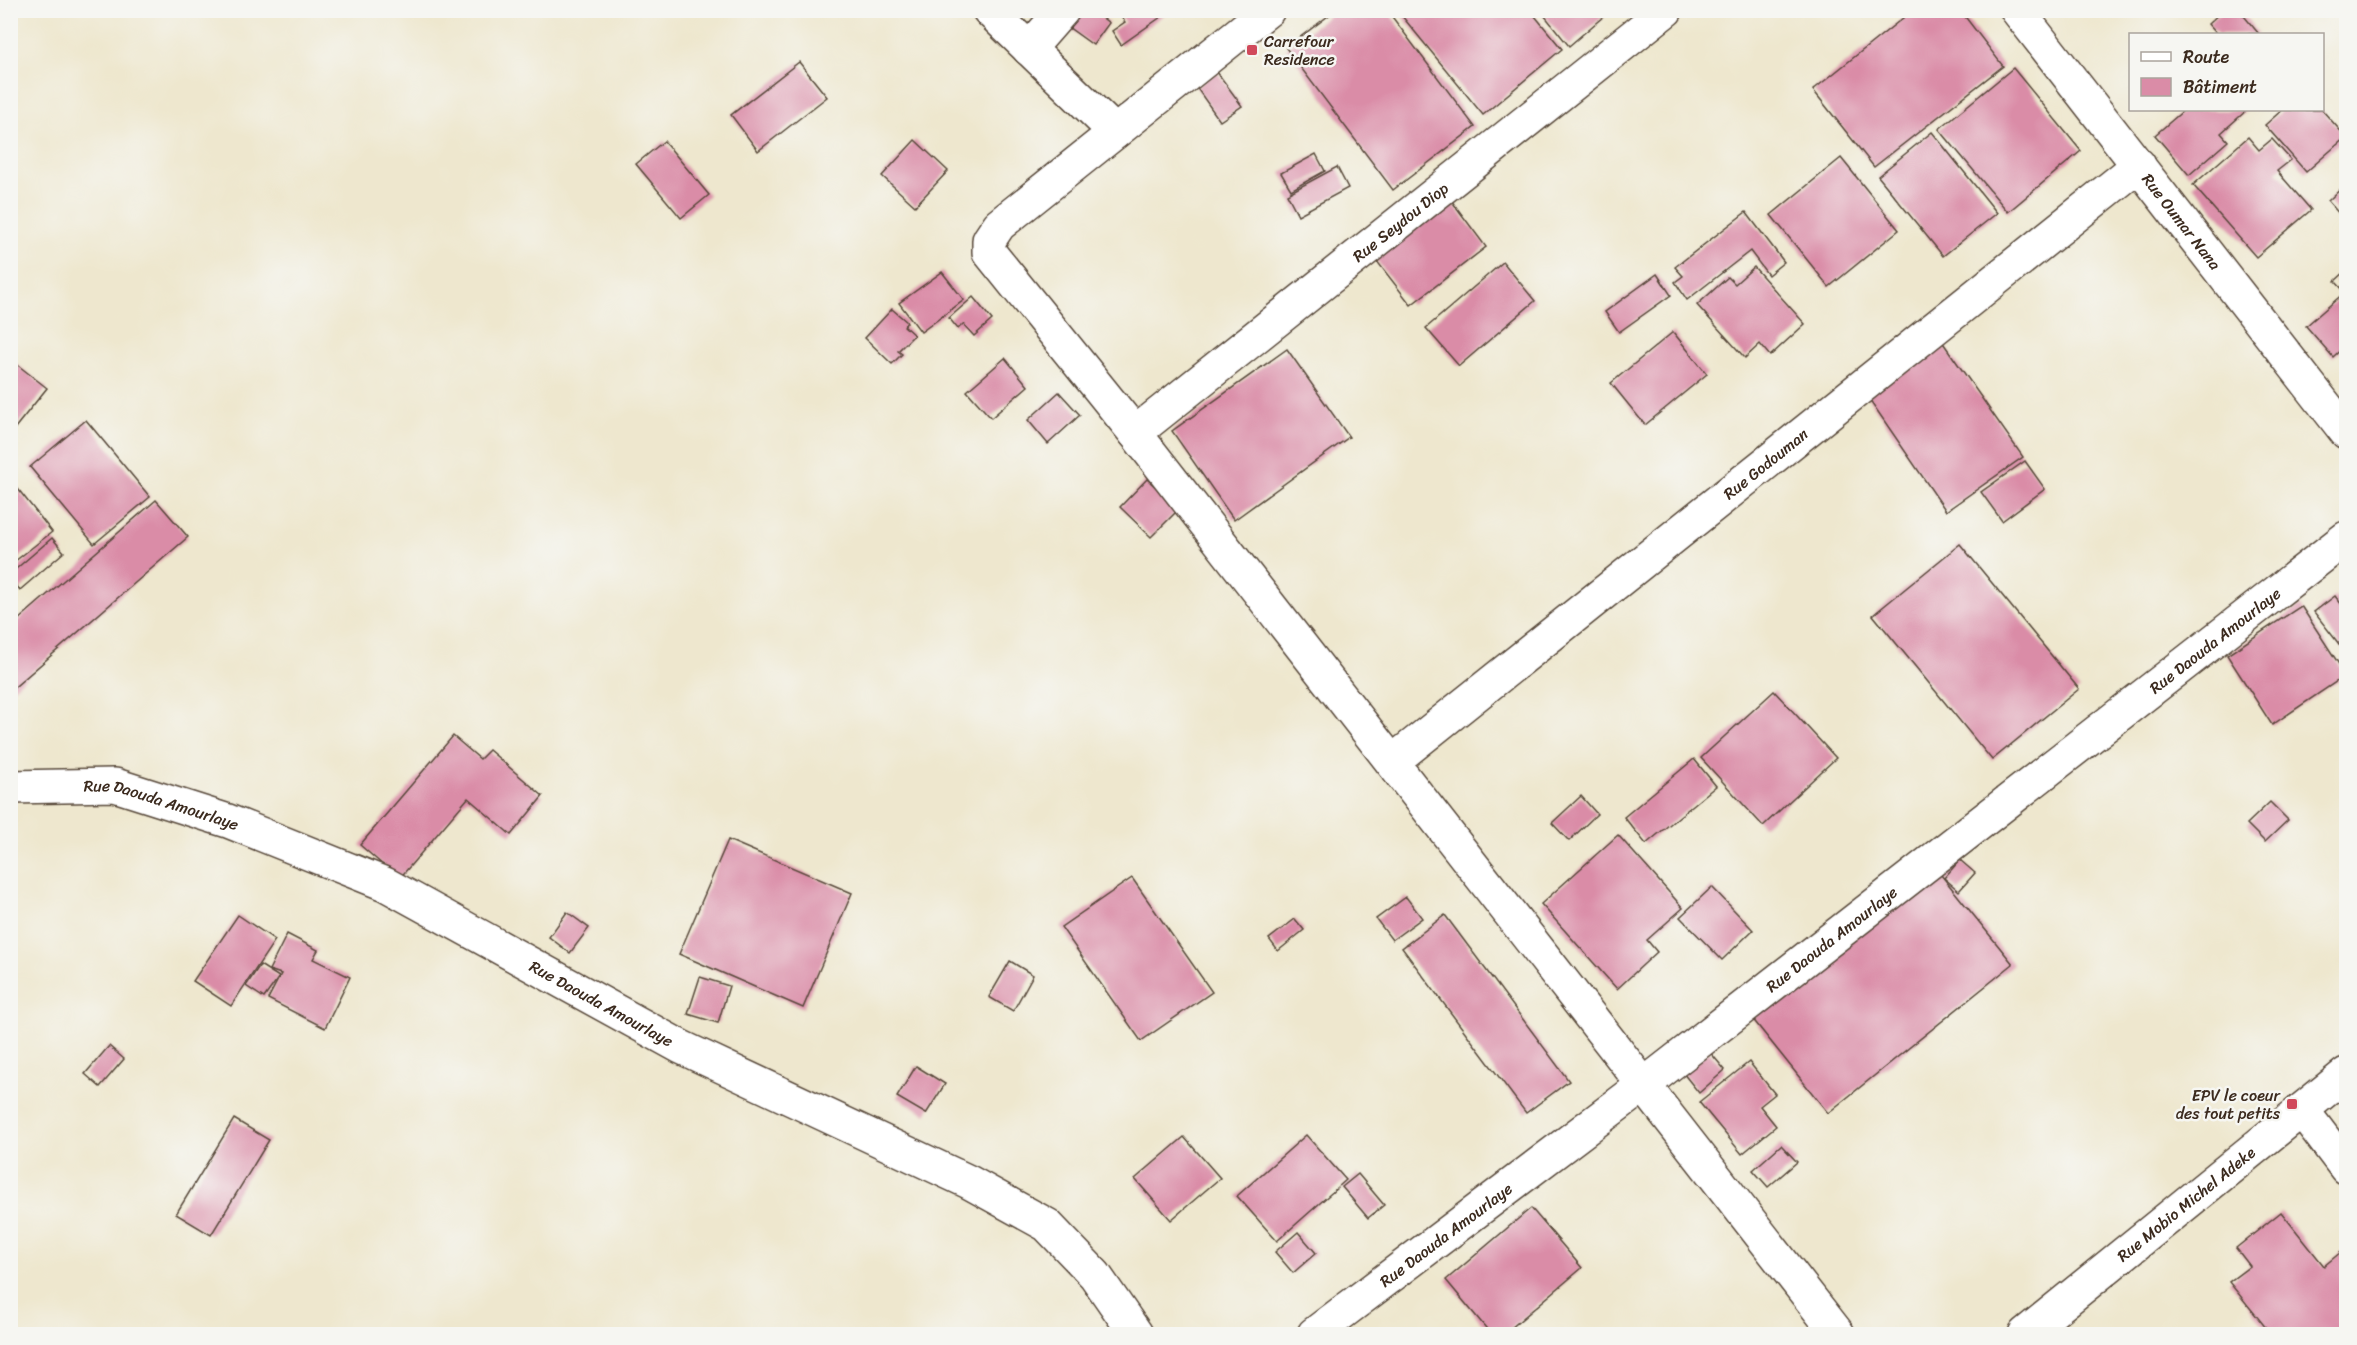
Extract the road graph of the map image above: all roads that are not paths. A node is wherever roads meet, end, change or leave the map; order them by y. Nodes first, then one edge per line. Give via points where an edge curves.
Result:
1 (988, 10) edge
2 (1063, 10) edge
3 (1268, 10) edge
4 (1666, 10) edge
5 (2017, 10) edge
6 (1029, 49) junction
7 (1115, 132) junction
8 (2139, 165) junction
9 (2346, 432) edge
10 (1135, 433) junction
11 (2346, 538) edge
12 (1392, 762) junction
13 (10, 787) edge
14 (2346, 1074) edge
15 (1645, 1084) junction
16 (2302, 1110) junction
17 (2346, 1168) edge
18 (1136, 1335) edge
19 (1314, 1335) edge
20 (1838, 1335) edge
21 (2025, 1335) edge

1 - 6 street
2 - 6 street
3 - 7 street
4 - 10 street, Rue Seydou Diop
5 - 8 street, Rue Oumar Nana
6 - 7 street
7 - 10 street via 999,225 989,240 989,252
8 - 9 street, Rue Oumar Nana
8 - 12 street, Rue Godouman
10 - 12 street
11 - 15 street, Rue Daouda Amourlaye
12 - 15 street
13 - 18 street, Rue Daouda Amourlaye via 115,785 228,821 385,884 681,1047 969,1182 1047,1225 1095,1275
14 - 16 street, Rue Mobio Michel Adeke
15 - 19 street, Rue Daouda Amourlaye
15 - 20 street
16 - 17 street
16 - 21 street, Rue Mobio Michel Adeke

